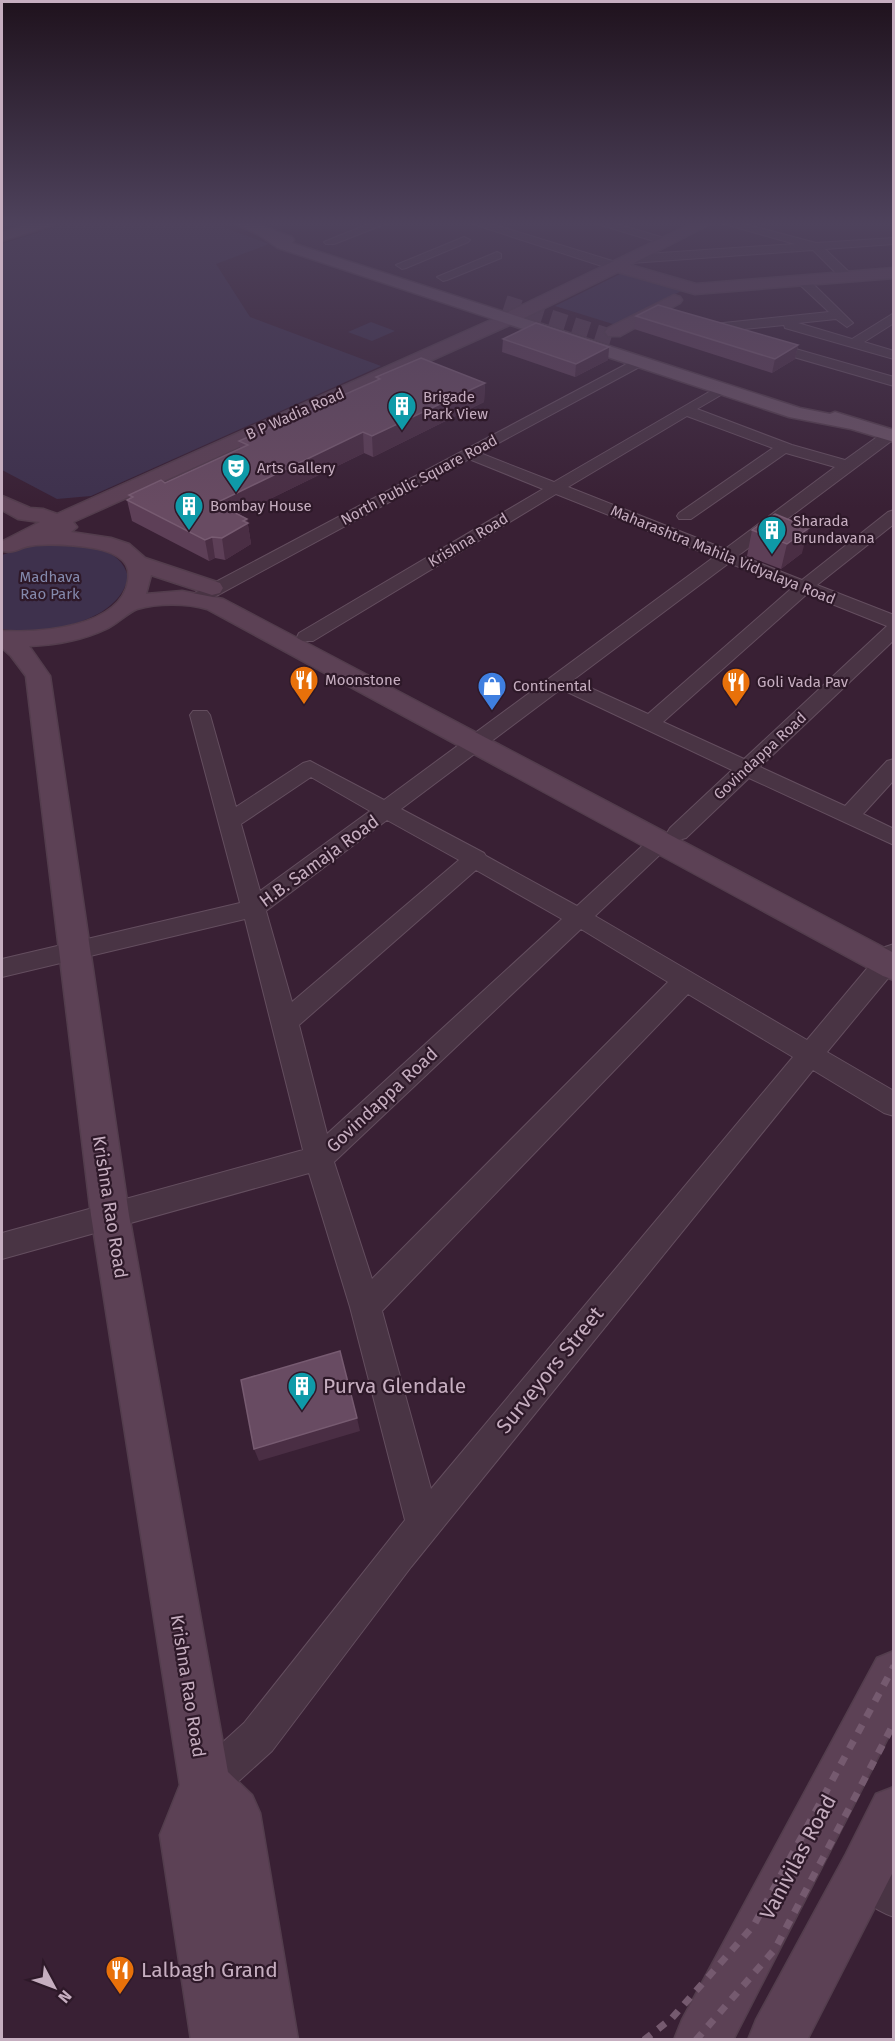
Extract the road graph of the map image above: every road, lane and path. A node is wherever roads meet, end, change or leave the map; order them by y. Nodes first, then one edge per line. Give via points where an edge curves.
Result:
1 (486, 317) tunnel mouth
2 (516, 317) edge
3 (642, 317) edge
4 (820, 317) edge
5 (842, 317) edge
6 (894, 317) edge
7 (778, 322) junction
8 (872, 331) junction
9 (608, 335) junction
10 (894, 337) edge
11 (636, 339) dead end
12 (854, 343) junction
13 (894, 356) edge
14 (638, 362) junction
15 (867, 376) junction
16 (894, 382) edge
17 (720, 389) junction
18 (832, 402) dead end
19 (685, 410) junction
20 (854, 418) junction
21 (892, 432) edge
22 (784, 447) junction
23 (469, 454) junction
24 (847, 466) junction
25 (2, 486) edge
26 (553, 488) junction
27 (2, 502) edge
28 (894, 515) edge
29 (50, 519) junction
30 (651, 528) junction
31 (91, 540) junction
32 (6, 548) edge
33 (726, 557) junction
34 (137, 563) junction
35 (804, 588) junction
36 (208, 594) junction
37 (128, 604) junction
38 (894, 622) edge
39 (87, 628) junction
40 (894, 629) edge
41 (306, 637) junction
42 (3, 638) edge
43 (38, 676) junction
44 (560, 681) junction
45 (200, 715) dead end
46 (651, 722) junction
47 (484, 739) junction
48 (894, 766) edge
49 (747, 768) junction
50 (386, 812) junction
51 (849, 816) junction
52 (231, 821) junction
53 (669, 838) junction
54 (894, 838) edge
55 (476, 858) junction
56 (254, 908) junction
57 (580, 918) junction
58 (73, 951) junction
59 (891, 957) edge
60 (2, 968) edge
61 (685, 981) junction
62 (285, 1022) junction
63 (811, 1054) junction
64 (894, 1105) edge
65 (319, 1158) junction
66 (110, 1215) junction
67 (2, 1246) edge
68 (365, 1307) junction
69 (424, 1525) junction
70 (894, 1675) edge
71 (205, 1785) junction
72 (894, 1812) edge
73 (879, 1885) edge
74 (219, 2040) edge
75 (270, 2040) edge
76 (702, 2040) edge
77 (776, 2040) edge

1 - 29 street, B P Wadia Road
2 - 14 main road
3 - 9 street
4 - 7 street
5 - 8 street via 846,323
6 - 8 street
7 - 12 street
7 - 15 street via 709,327
8 - 10 street
8 - 12 street
9 - 11 main road
9 - 20 main road
12 - 13 street
13 - 15 street
14 - 17 main road
14 - 23 street, North Public Square Road
15 - 16 street
17 - 19 street, Krishna Road
17 - 20 main road via 796,414
18 - 20 main road
19 - 22 street
19 - 26 street, Krishna Road
20 - 21 main road
21 - 24 street, H.B. Samaja Road
22 - 24 street
22 - 30 street
23 - 26 street, Maharashtra Mahila Vidyalaya Road
23 - 36 street, North Public Square Road
24 - 33 street, H.B. Samaja Road
25 - 29 street via 43,507
26 - 30 street, Maharashtra Mahila Vidyalaya Road
26 - 41 street, Krishna Road
27 - 29 street via 26,514
28 - 35 street
29 - 31 street
29 - 32 street, B P Wadia Road
30 - 33 street, Maharashtra Mahila Vidyalaya Road
31 - 32 street via 62,538
31 - 34 street via 122,549
33 - 35 street, Maharashtra Mahila Vidyalaya Road
33 - 44 street, H.B. Samaja Road
34 - 36 street
34 - 37 street via 141,576 138,590
35 - 38 street, Maharashtra Mahila Vidyalaya Road
35 - 46 street
36 - 37 street
36 - 41 street
36 - 47 street via 215,604
37 - 39 street
39 - 42 street via 61,636
39 - 43 street via 73,637
40 - 49 street, Govindappa Road
41 - 47 street
42 - 43 street, Krishna Rao Road via 21,651
43 - 58 street, Krishna Rao Road
44 - 46 street
44 - 47 street, H.B. Samaja Road
45 - 52 street
46 - 49 street
47 - 50 street, H.B. Samaja Road
47 - 53 street
48 - 51 street
49 - 51 street
49 - 53 street, Govindappa Road
50 - 52 street via 310,768
50 - 55 street
50 - 56 street, H.B. Samaja Road
51 - 54 street
52 - 56 street
53 - 57 street, Govindappa Road
53 - 59 street
55 - 57 street
55 - 62 street
56 - 58 street, H.B. Samaja Road
56 - 62 street
57 - 61 street
57 - 65 street, Govindappa Road
58 - 60 street, H.B. Samaja Road
58 - 66 street, Krishna Rao Road
59 - 63 street, Surveyors Street
61 - 63 street
61 - 68 street
62 - 65 street
63 - 64 street
63 - 69 street, Surveyors Street
65 - 66 street, Govindappa Road
65 - 68 street
66 - 67 street, Govindappa Road
66 - 71 street, Krishna Rao Road
68 - 69 street
69 - 71 street, Surveyors Street via 258,1737
70 - 76 street, Vanivilas Road
71 - 74 street via 186,1835
71 - 75 street via 234,1813
72 - 73 street
73 - 77 street

